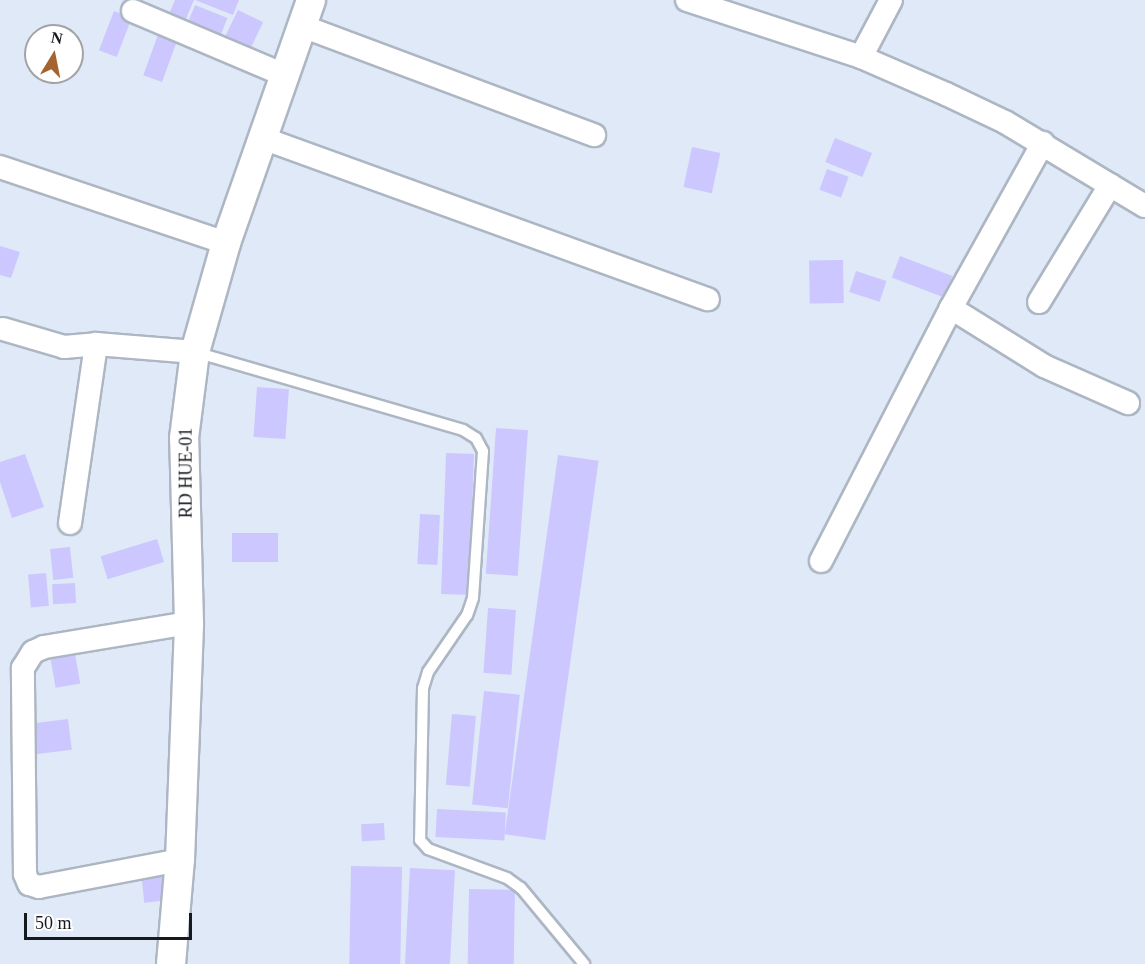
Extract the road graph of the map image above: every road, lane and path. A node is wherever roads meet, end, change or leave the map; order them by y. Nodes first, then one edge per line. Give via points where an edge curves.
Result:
1 (687, 0) edge
2 (891, 0) edge
3 (133, 11) dead end
4 (306, 13) edge
5 (861, 57) junction
6 (287, 76) junction
7 (594, 135) dead end
8 (265, 139) junction
9 (1043, 143) junction
10 (0, 167) edge
11 (1110, 185) junction
12 (1145, 206) edge
13 (226, 243) junction
14 (708, 299) dead end
15 (1040, 302) dead end
16 (951, 308) junction
17 (3, 329) dead end
18 (96, 344) junction
19 (195, 352) junction
20 (1128, 403) dead end
21 (70, 523) dead end
22 (821, 561) dead end
23 (189, 623) junction
24 (180, 860) junction
25 (171, 964) edge
26 (584, 964) edge

1 - 5 street
2 - 5 street
3 - 6 street
4 - 6 street, RD HUE-01
4 - 7 street
5 - 9 street
6 - 8 street, RD HUE-01
8 - 13 street, RD HUE-01
8 - 14 street
9 - 11 street
9 - 16 street
10 - 13 street
11 - 12 street
11 - 15 street
13 - 19 street, RD HUE-01
16 - 20 street via 1044,366
16 - 22 street
17 - 18 street via 63,346
18 - 19 street
18 - 21 street
19 - 23 street, RD HUE-01 via 184,438
19 - 26 lane via 452,426 476,438 483,452 473,598 467,615 429,672 423,688 420,840 428,849 507,878 521,888
23 - 24 street, RD HUE-01
23 - 24 street via 44,647 33,652 23,668 25,874 29,884 39,887
24 - 25 street, RD HUE-01

